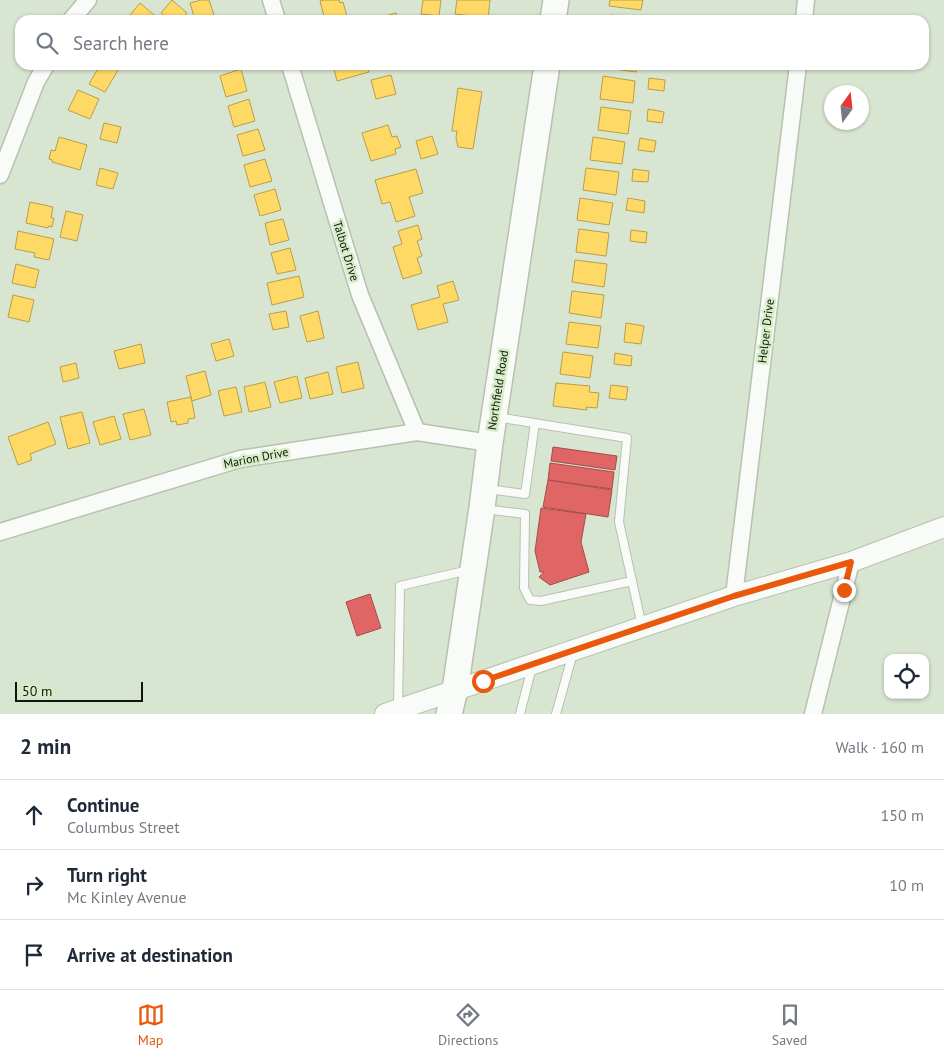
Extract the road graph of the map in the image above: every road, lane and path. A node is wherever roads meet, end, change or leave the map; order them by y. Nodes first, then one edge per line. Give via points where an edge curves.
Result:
1 (88, 0) edge
2 (271, 0) edge
3 (556, 0) edge
4 (806, 0) edge
5 (75, 15) edge
6 (276, 15) edge
7 (554, 15) edge
8 (804, 15) edge
9 (43, 70) edge
10 (292, 70) edge
11 (546, 70) edge
12 (797, 70) edge
13 (0, 174) edge
14 (494, 416) junction
15 (535, 423) junction
16 (416, 432) junction
17 (490, 443) junction
18 (483, 499) junction
19 (944, 527) edge
20 (0, 532) edge
21 (851, 562) junction
22 (473, 569) junction
23 (632, 581) junction
24 (734, 596) junction
25 (642, 627) junction
26 (573, 651) junction
27 (532, 665) junction
28 (455, 690) junction
29 (392, 712) edge
30 (449, 714) edge
31 (520, 714) edge
32 (556, 714) edge
33 (813, 714) edge

1 - 5 street
2 - 6 street
3 - 7 main road
4 - 8 street
9 - 13 street
10 - 16 street, Talbot Drive via 360,295
11 - 14 main road, Northfield Road
12 - 24 street, Helper Drive
14 - 15 lane
14 - 17 main road, Northfield Road
15 - 18 lane via 525,494
15 - 23 lane via 627,438 619,522
16 - 17 street, Marion Drive
16 - 20 street, Marion Drive via 240,459
17 - 18 main road, Northfield Road
18 - 22 main road, Northfield Road
18 - 23 lane via 525,514 524,588 530,600 541,601
19 - 21 street
21 - 24 street
21 - 33 street
22 - 28 main road, Northfield Road
22 - 29 lane via 400,586
23 - 25 lane
24 - 25 street
25 - 26 street
26 - 27 street
26 - 32 lane
27 - 28 street
27 - 31 lane
28 - 29 street
28 - 30 main road, Northfield Road

